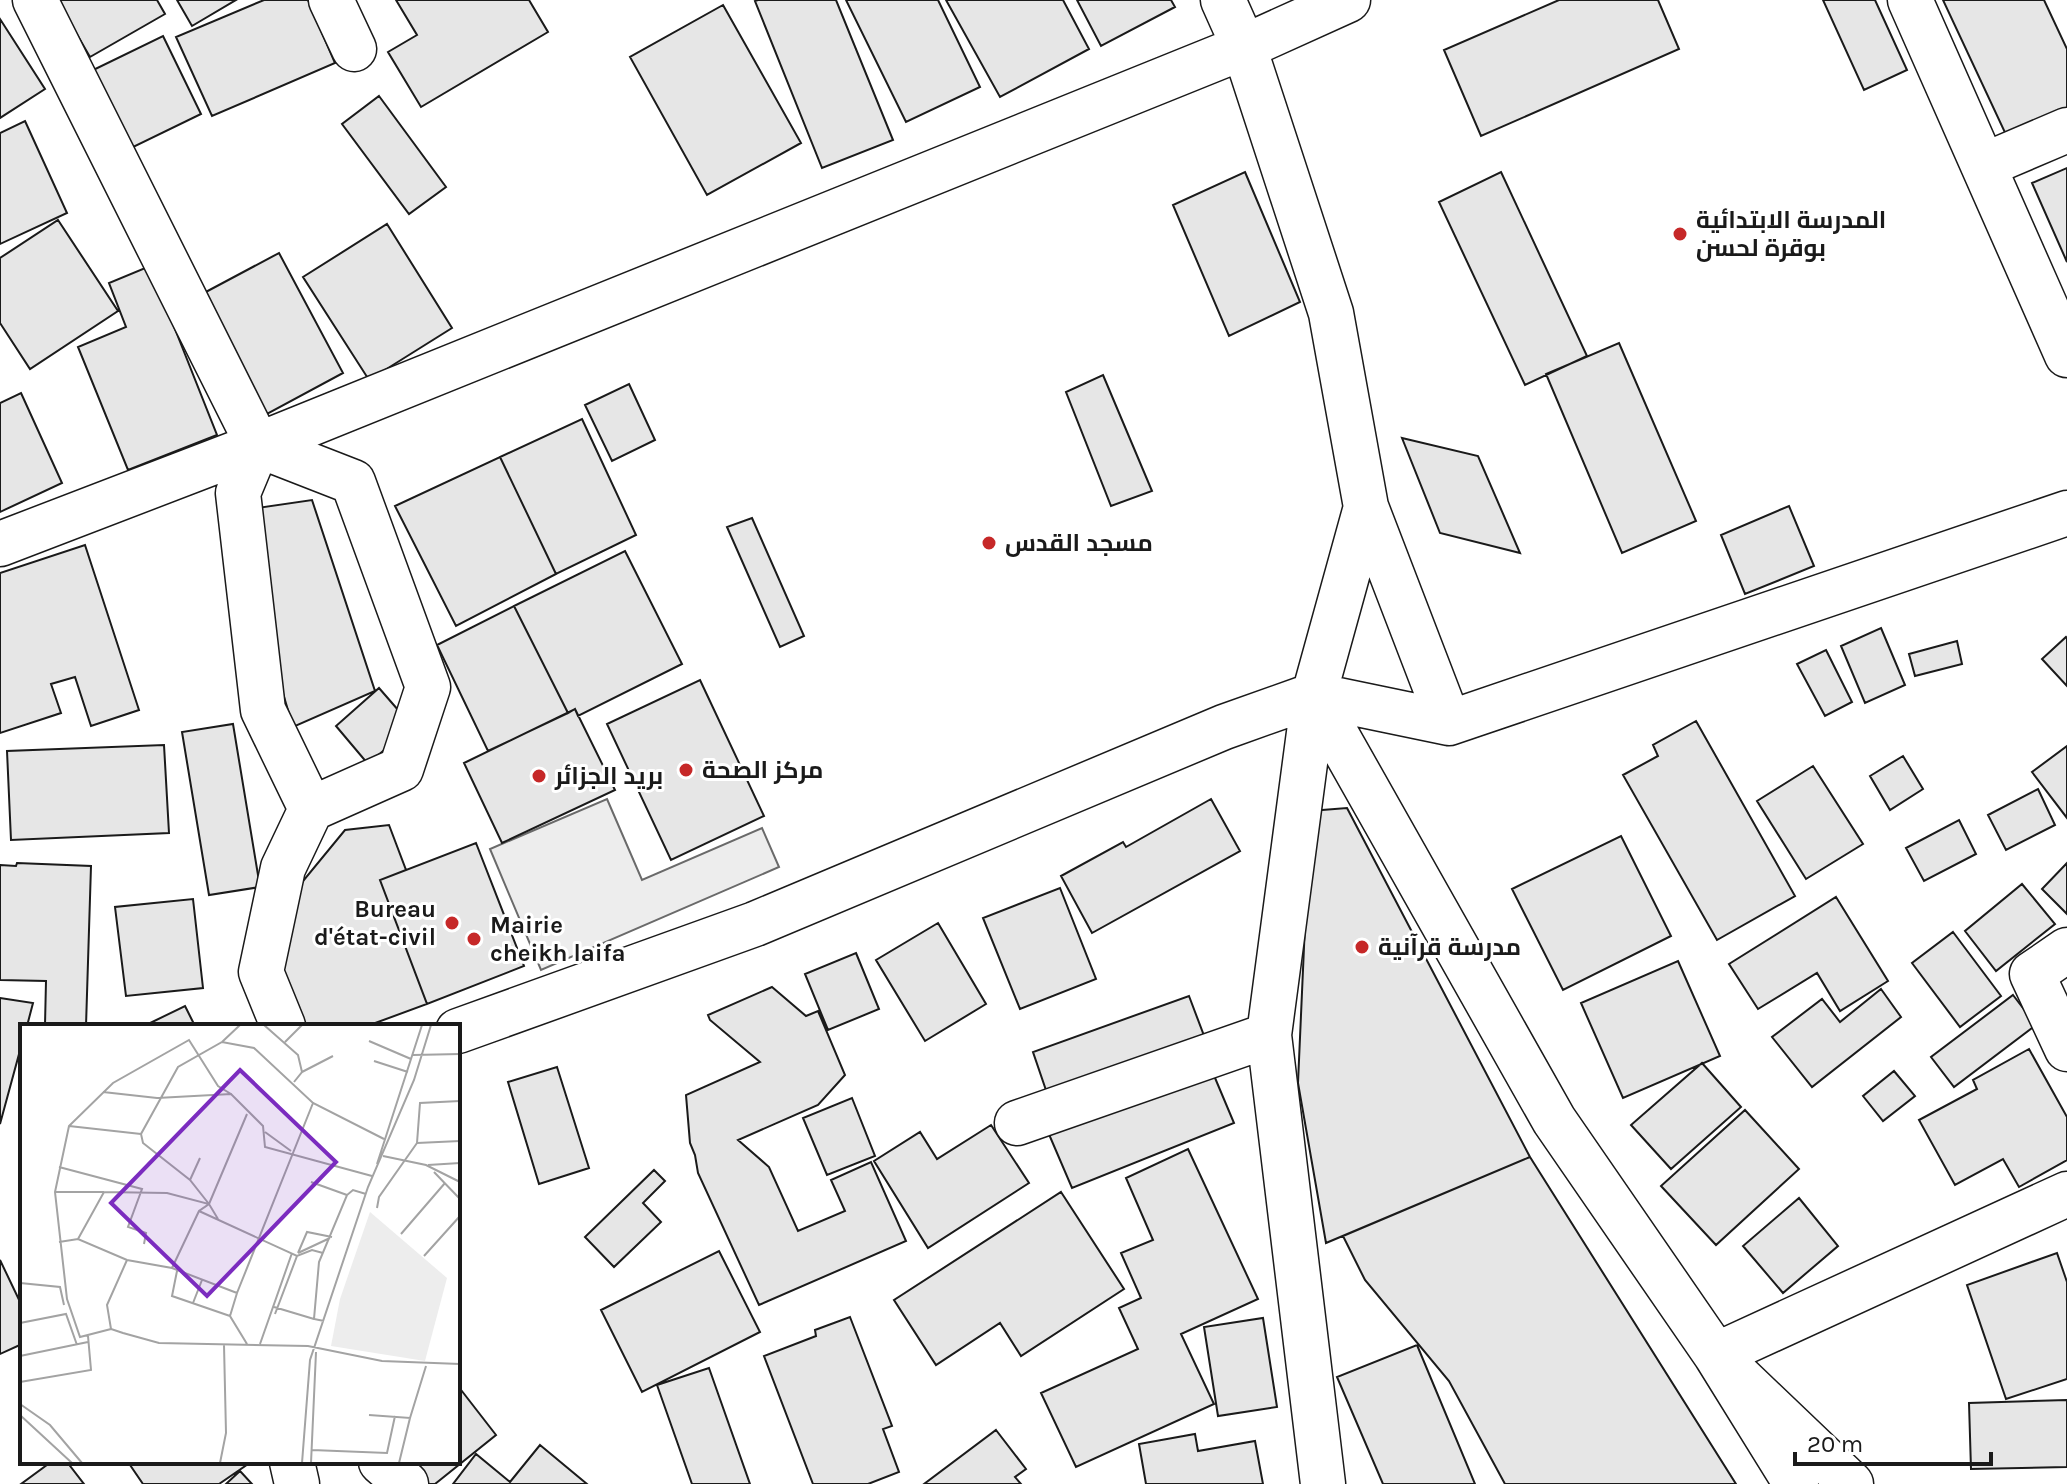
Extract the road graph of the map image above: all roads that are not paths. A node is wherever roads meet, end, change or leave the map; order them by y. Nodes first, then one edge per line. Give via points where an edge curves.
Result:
1 (35, 0) edge
2 (331, 0) edge
3 (1223, 0) edge
4 (1348, 0) edge
5 (1910, 0) edge
6 (1244, 47) junction
7 (354, 49) dead end
8 (2067, 130) edge
9 (1985, 165) junction
10 (2067, 355) edge
11 (258, 445) junction
12 (1366, 507) junction
13 (2067, 513) edge
14 (0, 544) edge
15 (1314, 695) junction
16 (1449, 723) junction
17 (311, 809) junction
18 (2067, 950) edge
19 (282, 1024) edge
20 (460, 1030) edge
21 (1269, 1035) junction
22 (2067, 1049) edge
23 (1017, 1123) dead end
24 (2067, 1194) edge
25 (1716, 1355) junction
26 (292, 1464) edge
27 (383, 1464) edge
28 (297, 1484) edge
29 (406, 1484) edge
30 (1323, 1484) edge
31 (1796, 1484) edge
32 (1851, 1484) edge

1 - 11 street
2 - 7 street
3 - 6 street
4 - 6 street
5 - 9 street
6 - 11 street
6 - 12 street via 1331,313
8 - 9 street
9 - 10 street
11 - 14 street
11 - 17 street via 238,493 263,710
11 - 17 street via 353,482 428,687 401,769
12 - 15 street
12 - 16 street
13 - 16 street
15 - 16 street
15 - 20 street via 1224,727 755,924
15 - 21 street
15 - 25 street via 1554,1120
17 - 19 street via 283,868 261,972
18 - 22 street via 2032,974
21 - 23 street
21 - 30 street
24 - 25 street
25 - 31 street
25 - 32 street
26 - 28 street
27 - 29 street

